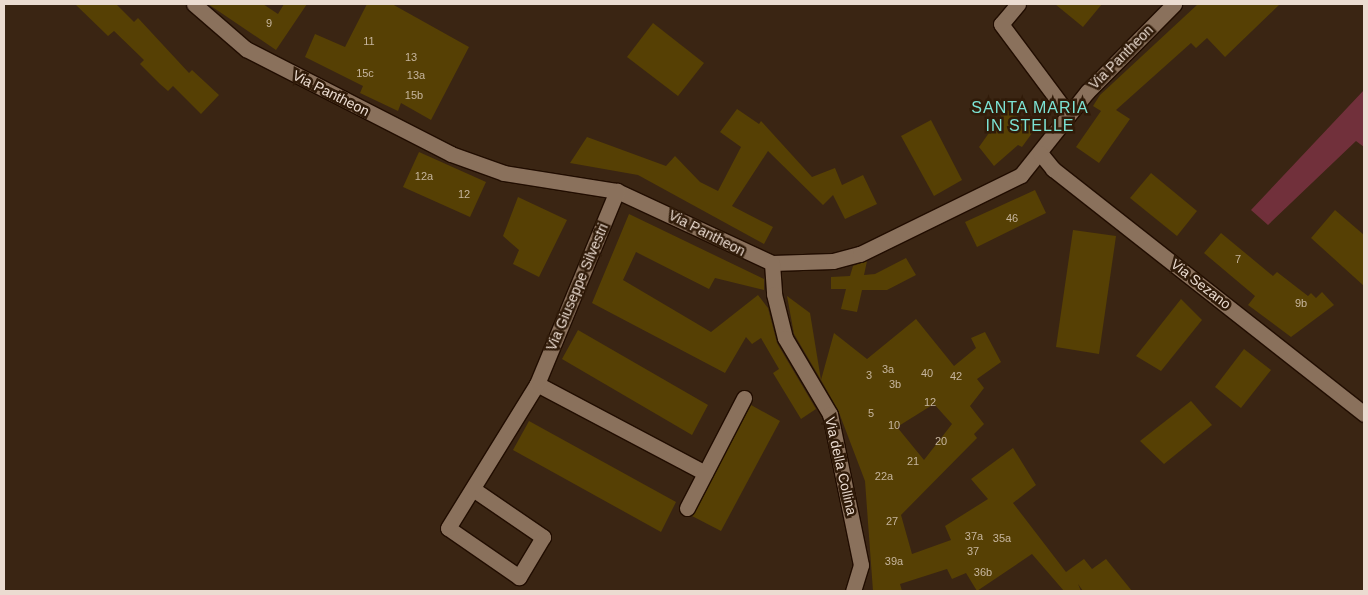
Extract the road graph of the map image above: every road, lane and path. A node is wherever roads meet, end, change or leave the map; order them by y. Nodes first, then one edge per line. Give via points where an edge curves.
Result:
1 (194, 4) edge
2 (1018, 4) edge
3 (1174, 4) edge
4 (1068, 114) junction
5 (1040, 153) junction
6 (617, 191) junction
7 (772, 263) junction
8 (537, 384) junction
9 (744, 398) dead end
10 (1364, 414) edge
11 (704, 473) junction
12 (474, 489) junction
13 (687, 508) dead end
14 (853, 591) edge

1 - 6 street, Via Pantheon via 246,50 451,154 504,173
2 - 4 street via 1001,24
3 - 4 street, Via Pantheon
4 - 5 street, Via Pantheon
5 - 7 street, Via Pantheon via 1010,181 860,254 833,261
5 - 10 street, Via Sezano via 1053,169
6 - 7 street, Via Pantheon
6 - 8 street, Via Giuseppe Silvestri
7 - 14 street, Via della Collina via 774,294 785,338 830,414 861,565
8 - 11 street
8 - 12 street, Via Giuseppe Silvestri
9 - 11 street
11 - 13 street
12 - 12 street, Via Giuseppe Silvestri via 543,537 519,577 448,528

